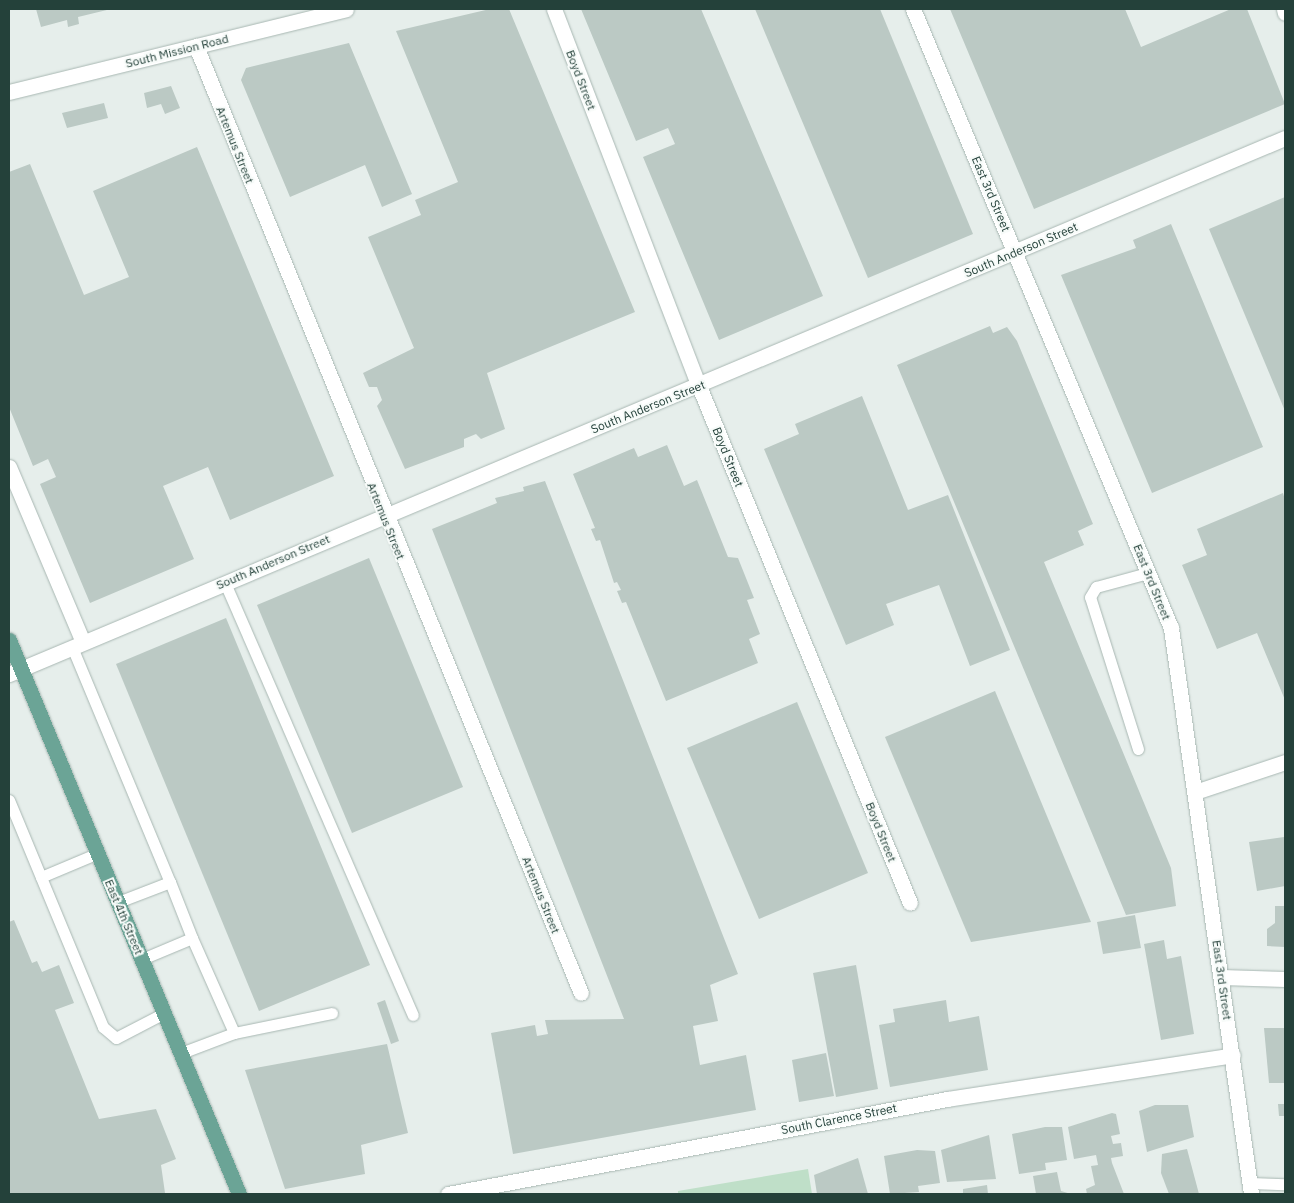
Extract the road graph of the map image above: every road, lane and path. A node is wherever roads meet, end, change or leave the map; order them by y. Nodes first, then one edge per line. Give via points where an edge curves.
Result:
1 (346, 9) edge
2 (554, 9) edge
3 (913, 9) edge
4 (1284, 9) edge
5 (1285, 13) edge
6 (196, 46) junction
7 (9, 92) edge
8 (1285, 138) edge
9 (1016, 252) junction
10 (699, 386) junction
11 (9, 467) edge
12 (384, 516) junction
13 (1148, 573) junction
14 (225, 583) junction
15 (9, 640) edge
16 (77, 645) junction
17 (15, 672) edge
18 (1138, 749) dead end
19 (1285, 762) edge
20 (1195, 792) junction
21 (9, 800) edge
22 (98, 853) junction
23 (41, 877) junction
24 (170, 882) junction
25 (118, 902) junction
26 (910, 903) dead end
27 (192, 938) junction
28 (142, 959) junction
29 (1221, 977) junction
30 (1285, 979) edge
31 (581, 993) dead end
32 (332, 1012) dead end
33 (164, 1013) junction
34 (413, 1015) dead end
35 (234, 1033) junction
36 (181, 1053) junction
37 (1233, 1056) junction
38 (1285, 1184) edge
39 (1250, 1188) edge
40 (240, 1194) edge
41 (448, 1194) edge

1 - 6 street, South Mission Road
2 - 10 street, Boyd Street
3 - 9 street, East 3rd Street
4 - 5 street
6 - 7 street, South Mission Road
6 - 12 street, Artemus Street
8 - 9 street, South Anderson Street
9 - 10 street, South Anderson Street
9 - 13 street, East 3rd Street
10 - 12 street, South Anderson Street
10 - 26 street, Boyd Street
11 - 16 street
12 - 14 street, South Anderson Street
12 - 31 street, Artemus Street
13 - 18 lane via 1096,587 1090,597
13 - 20 street, East 3rd Street via 1171,628
14 - 16 street, South Anderson Street
14 - 34 lane
15 - 17 main road, East 4th Street
16 - 17 street, South Anderson Street
16 - 24 lane
17 - 22 main road, East 4th Street
19 - 20 street
20 - 29 street, East 3rd Street
21 - 23 lane
22 - 23 lane
22 - 25 main road, East 4th Street
23 - 33 lane via 103,1027 116,1038
24 - 25 lane
24 - 27 lane
25 - 28 main road, East 4th Street
27 - 28 lane
27 - 35 lane
28 - 33 main road, East 4th Street
29 - 30 street
29 - 37 street, East 3rd Street
32 - 35 lane
33 - 36 main road, East 4th Street
35 - 36 lane
36 - 40 main road, East 4th Street
37 - 39 street, East 3rd Street
37 - 41 street, South Clarence Street via 948,1099
38 - 39 lane

